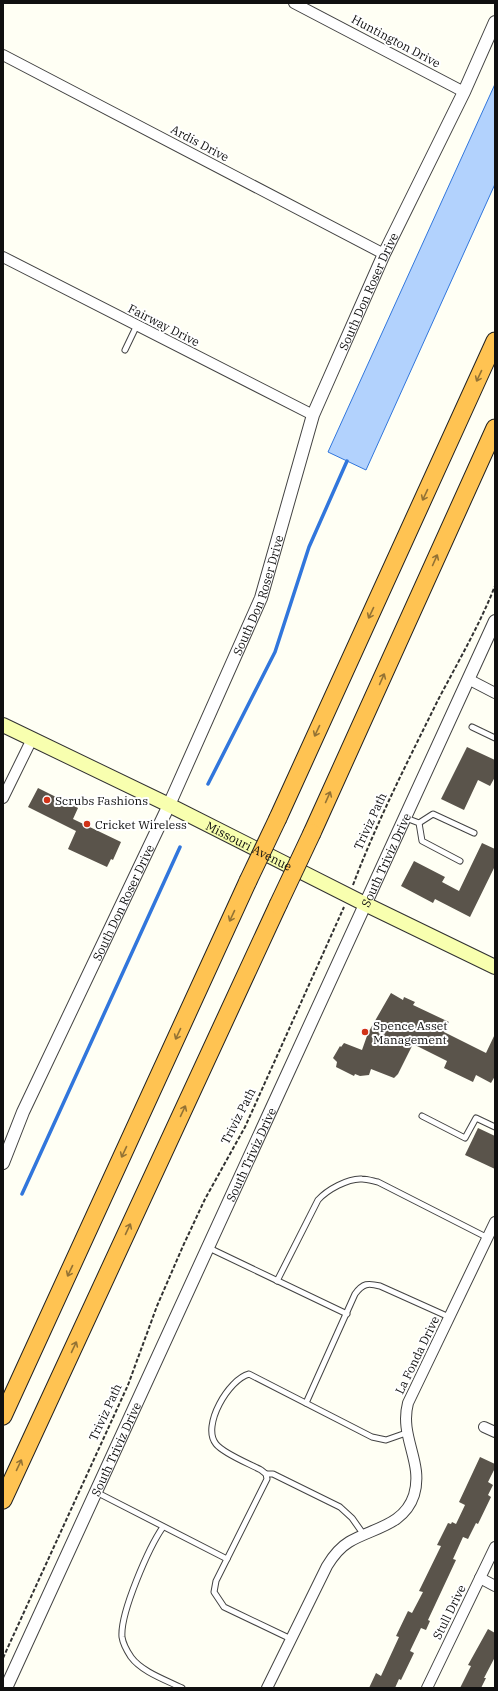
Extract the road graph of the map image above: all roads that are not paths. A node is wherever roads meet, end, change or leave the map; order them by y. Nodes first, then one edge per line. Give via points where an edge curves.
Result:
1 (294, 3) edge
2 (495, 22) edge
3 (3, 55) edge
4 (464, 92) junction
5 (384, 254) junction
6 (3, 256) edge
7 (136, 325) junction
8 (495, 341) edge
9 (125, 350) dead end
10 (314, 416) junction
11 (495, 428) edge
12 (495, 621) edge
13 (468, 679) junction
14 (495, 693) edge
15 (3, 726) edge
16 (472, 727) dead end
17 (495, 738) edge
18 (32, 739) junction
19 (3, 798) edge
20 (169, 804) junction
21 (405, 817) junction
22 (419, 823) junction
23 (474, 833) dead end
24 (460, 861) dead end
25 (365, 904) junction
26 (495, 967) edge
27 (422, 1116) dead end
28 (495, 1127) edge
29 (4, 1157) edge
30 (495, 1222) edge
31 (488, 1238) junction
32 (208, 1248) junction
33 (278, 1281) junction
34 (347, 1314) junction
35 (449, 1317) junction
36 (306, 1403) junction
37 (3, 1416) edge
38 (484, 1427) dead end
39 (495, 1432) edge
40 (406, 1434) junction
41 (266, 1474) junction
42 (96, 1492) junction
43 (3, 1500) edge
44 (164, 1527) junction
45 (364, 1535) junction
46 (495, 1547) edge
47 (227, 1559) junction
48 (480, 1578) junction
49 (495, 1586) edge
50 (291, 1639) junction
51 (6, 1688) edge
52 (182, 1688) edge
53 (268, 1688) edge
54 (427, 1688) edge

1 - 4 street, Huntington Drive
2 - 4 street, South Don Roser Drive
3 - 5 street, Ardis Drive
4 - 5 street, South Don Roser Drive
5 - 10 street, South Don Roser Drive
6 - 7 street, Fairway Drive
7 - 9 lane
7 - 10 street, Fairway Drive
8 -> 37 highway, bridge
10 - 20 street, South Don Roser Drive via 261,598
43 -> 11 highway, bridge via 312,833
12 - 13 street, South Triviz Drive
13 - 14 street
13 - 21 street, South Triviz Drive
15 - 18 main road, Missouri Avenue
16 - 17 lane
18 - 19 street
18 - 20 main road, Missouri Avenue
20 - 25 main road, Missouri Avenue
20 - 29 street, South Don Roser Drive
21 - 22 lane
21 - 25 street, South Triviz Drive
22 - 23 lane via 433,814
22 - 24 lane via 422,841
25 - 26 main road, Missouri Avenue
25 - 32 street, South Triviz Drive
27 - 28 lane via 465,1138 476,1118
30 - 31 street, La Fonda Drive
31 - 33 lane via 378,1182 361,1179 338,1185 318,1200
31 - 35 street, La Fonda Drive
32 - 33 lane
32 - 42 street, South Triviz Drive
33 - 34 lane
34 - 35 lane via 360,1288 370,1284 380,1286
34 - 36 lane
35 - 40 street, La Fonda Drive via 408,1403
36 - 40 lane via 381,1439
36 - 41 lane via 249,1374 231,1385 220,1403 211,1428 216,1445
38 - 39 street
40 - 45 street, La Fonda Drive via 416,1470 414,1496 395,1520
41 - 45 lane via 273,1474 340,1507
41 - 47 lane via 267,1480
42 - 44 lane
42 - 51 street, South Triviz Drive
44 - 47 lane
44 - 52 lane via 131,1594 122,1636 128,1652 136,1662
45 - 50 street, La Fonda Drive via 348,1542 331,1559
46 - 48 street, Stull Drive
47 - 50 lane via 216,1581 214,1592 220,1603
48 - 49 street
48 - 54 street, Stull Drive
50 - 53 street, La Fonda Drive

